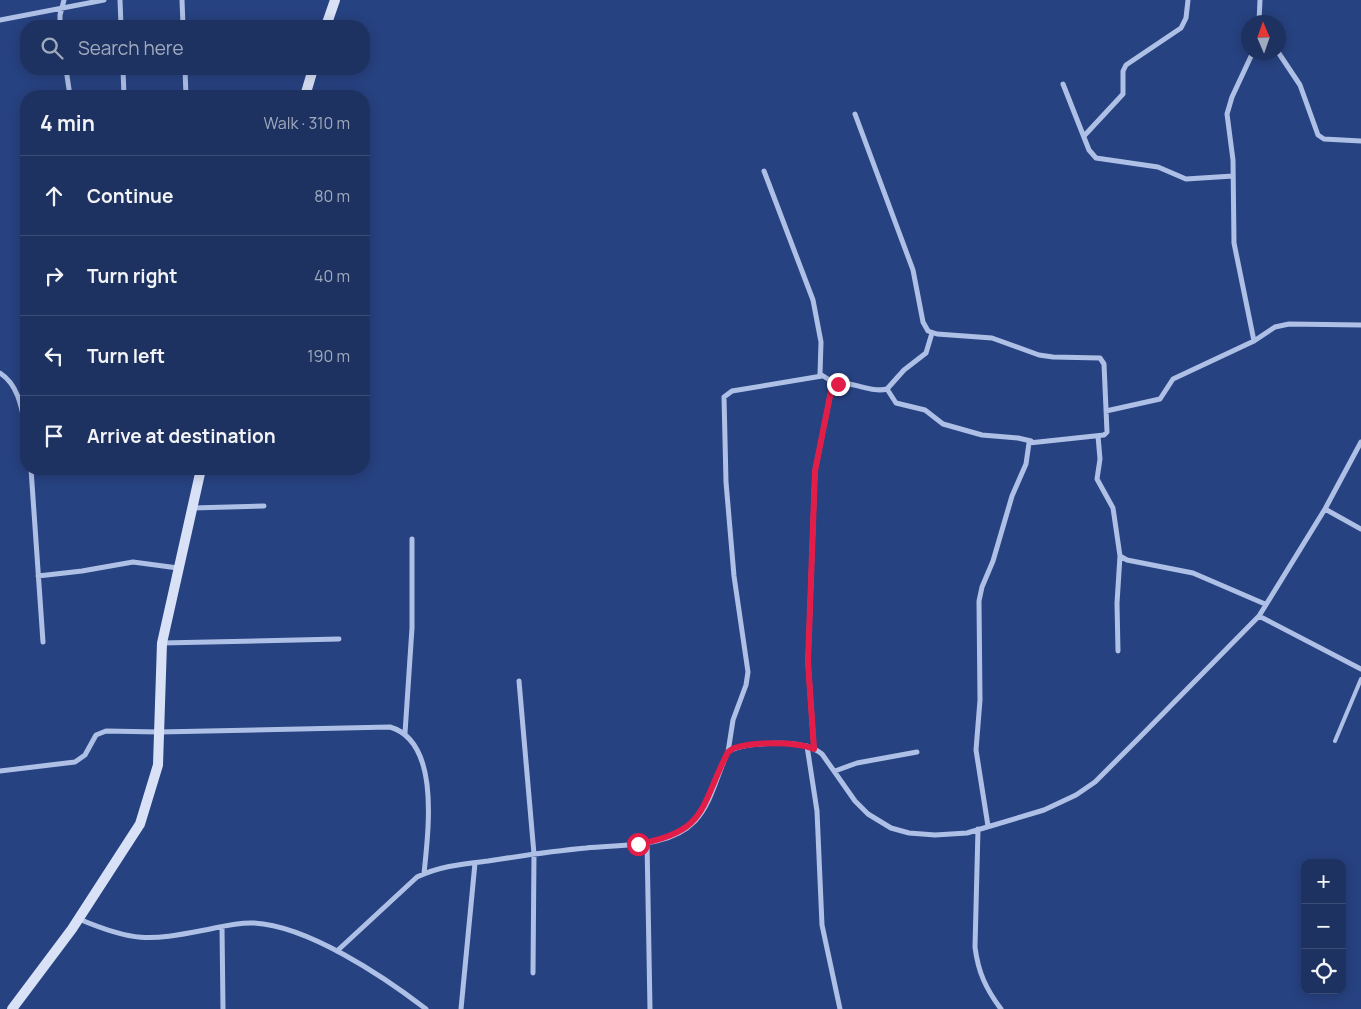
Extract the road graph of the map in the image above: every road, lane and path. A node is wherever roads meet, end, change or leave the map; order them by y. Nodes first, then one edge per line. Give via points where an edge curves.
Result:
1 (64, 0) edge
2 (103, 0) edge
3 (120, 0) edge
4 (182, 0) edge
5 (335, 0) edge
6 (1188, 0) edge
7 (1260, 0) edge
8 (61, 7) junction
9 (1259, 15) edge
10 (0, 20) edge
11 (60, 20) edge
12 (121, 20) edge
13 (183, 20) edge
14 (328, 20) edge
15 (1249, 60) edge
16 (1283, 60) edge
17 (67, 75) edge
18 (122, 75) edge
19 (185, 75) edge
20 (311, 75) edge
21 (1063, 84) dead end
22 (69, 90) edge
23 (124, 90) edge
24 (186, 90) edge
25 (307, 90) edge
26 (855, 114) dead end
27 (1084, 136) junction
28 (1361, 141) edge
29 (764, 171) dead end
30 (1233, 176) junction
31 (1361, 324) edge
32 (932, 333) junction
33 (1254, 340) junction
34 (0, 373) edge
35 (822, 376) junction
36 (836, 384) junction
37 (887, 389) junction
38 (20, 405) edge
39 (1106, 412) junction
40 (1098, 436) junction
41 (1031, 441) junction
42 (1361, 442) edge
43 (31, 475) edge
44 (200, 475) edge
45 (264, 506) dead end
46 (192, 508) junction
47 (1325, 509) junction
48 (1361, 529) edge
49 (412, 539) dead end
50 (1120, 556) junction
51 (179, 568) junction
52 (38, 576) junction
53 (1265, 604) junction
54 (1259, 616) junction
55 (339, 639) dead end
56 (44, 642) dead end
57 (162, 643) junction
58 (1118, 652) dead end
59 (1361, 669) edge
60 (1361, 679) edge
61 (519, 681) dead end
62 (159, 732) junction
63 (405, 733) junction
64 (1335, 741) dead end
65 (807, 746) junction
66 (814, 749) junction
67 (728, 752) junction
68 (917, 752) dead end
69 (0, 771) edge
70 (835, 771) junction
71 (988, 826) junction
72 (978, 829) junction
73 (647, 842) junction
74 (534, 854) junction
75 (475, 863) junction
76 (424, 874) junction
77 (79, 919) junction
78 (222, 927) junction
79 (337, 951) junction
80 (533, 973) dead end
81 (12, 1009) edge
82 (223, 1009) edge
83 (426, 1009) edge
84 (461, 1009) edge
85 (650, 1009) edge
86 (840, 1009) edge
87 (1001, 1009) edge

1 - 8 street
2 - 8 street
3 - 12 street
4 - 13 street
5 - 14 main road
6 - 27 street via 1181,28 1126,65 1123,94
7 - 9 street
8 - 10 street
8 - 11 street
15 - 30 street via 1226,114
16 - 28 street via 1300,85 1318,135 1324,139
17 - 22 street
18 - 23 street
19 - 24 street
20 - 25 main road
21 - 27 street
26 - 32 street via 913,270 925,327
27 - 30 street via 1092,155 1101,160 1158,167 1186,179
29 - 35 street via 813,300 821,342
30 - 33 street via 1234,243
31 - 33 street via 1281,325
32 - 37 street via 926,353
32 - 39 street via 992,338 1039,355 1101,359 1104,364
33 - 39 street via 1173,379 1160,399
34 - 38 street via 12,385
35 - 36 street
35 - 67 street via 732,391 724,397 726,482 734,576 748,672 733,720
36 - 37 street
36 - 66 street via 831,391 815,471 808,662
37 - 41 street via 895,402 925,410 943,424 987,437
39 - 40 street via 1107,432
40 - 41 street
40 - 50 street via 1097,483 1113,508
41 - 71 street via 979,602 980,700 976,750
42 - 47 street
43 - 52 street
44 - 46 main road
45 - 46 street
46 - 51 main road
47 - 48 street
47 - 53 street
49 - 63 street via 412,628
50 - 53 street via 1193,573
50 - 58 street
51 - 52 street via 133,562
51 - 57 main road
52 - 56 street
53 - 54 street
54 - 59 street
54 - 71 street via 1096,782 1044,810
55 - 57 street
57 - 62 main road
60 - 64 lane
61 - 74 street
62 - 63 street via 378,726
62 - 69 street via 100,732 92,739 85,754 75,762
62 - 77 main road via 158,765 140,824
63 - 76 street via 418,750 424,772 428,816
65 - 66 street
65 - 67 street via 741,746
65 - 86 street via 816,811 822,924
66 - 70 street
67 - 73 street via 706,805 695,821 677,834
68 - 70 street
70 - 72 street via 868,814 891,828 935,835
71 - 72 street
72 - 87 street via 977,964 988,991
73 - 74 street
73 - 85 street
74 - 75 street
74 - 80 street
75 - 76 street via 433,869
75 - 84 street
76 - 79 street via 394,896
77 - 78 street via 108,931 141,939
77 - 81 main road
78 - 79 street via 253,923 268,925 289,930
78 - 82 street
79 - 83 street

